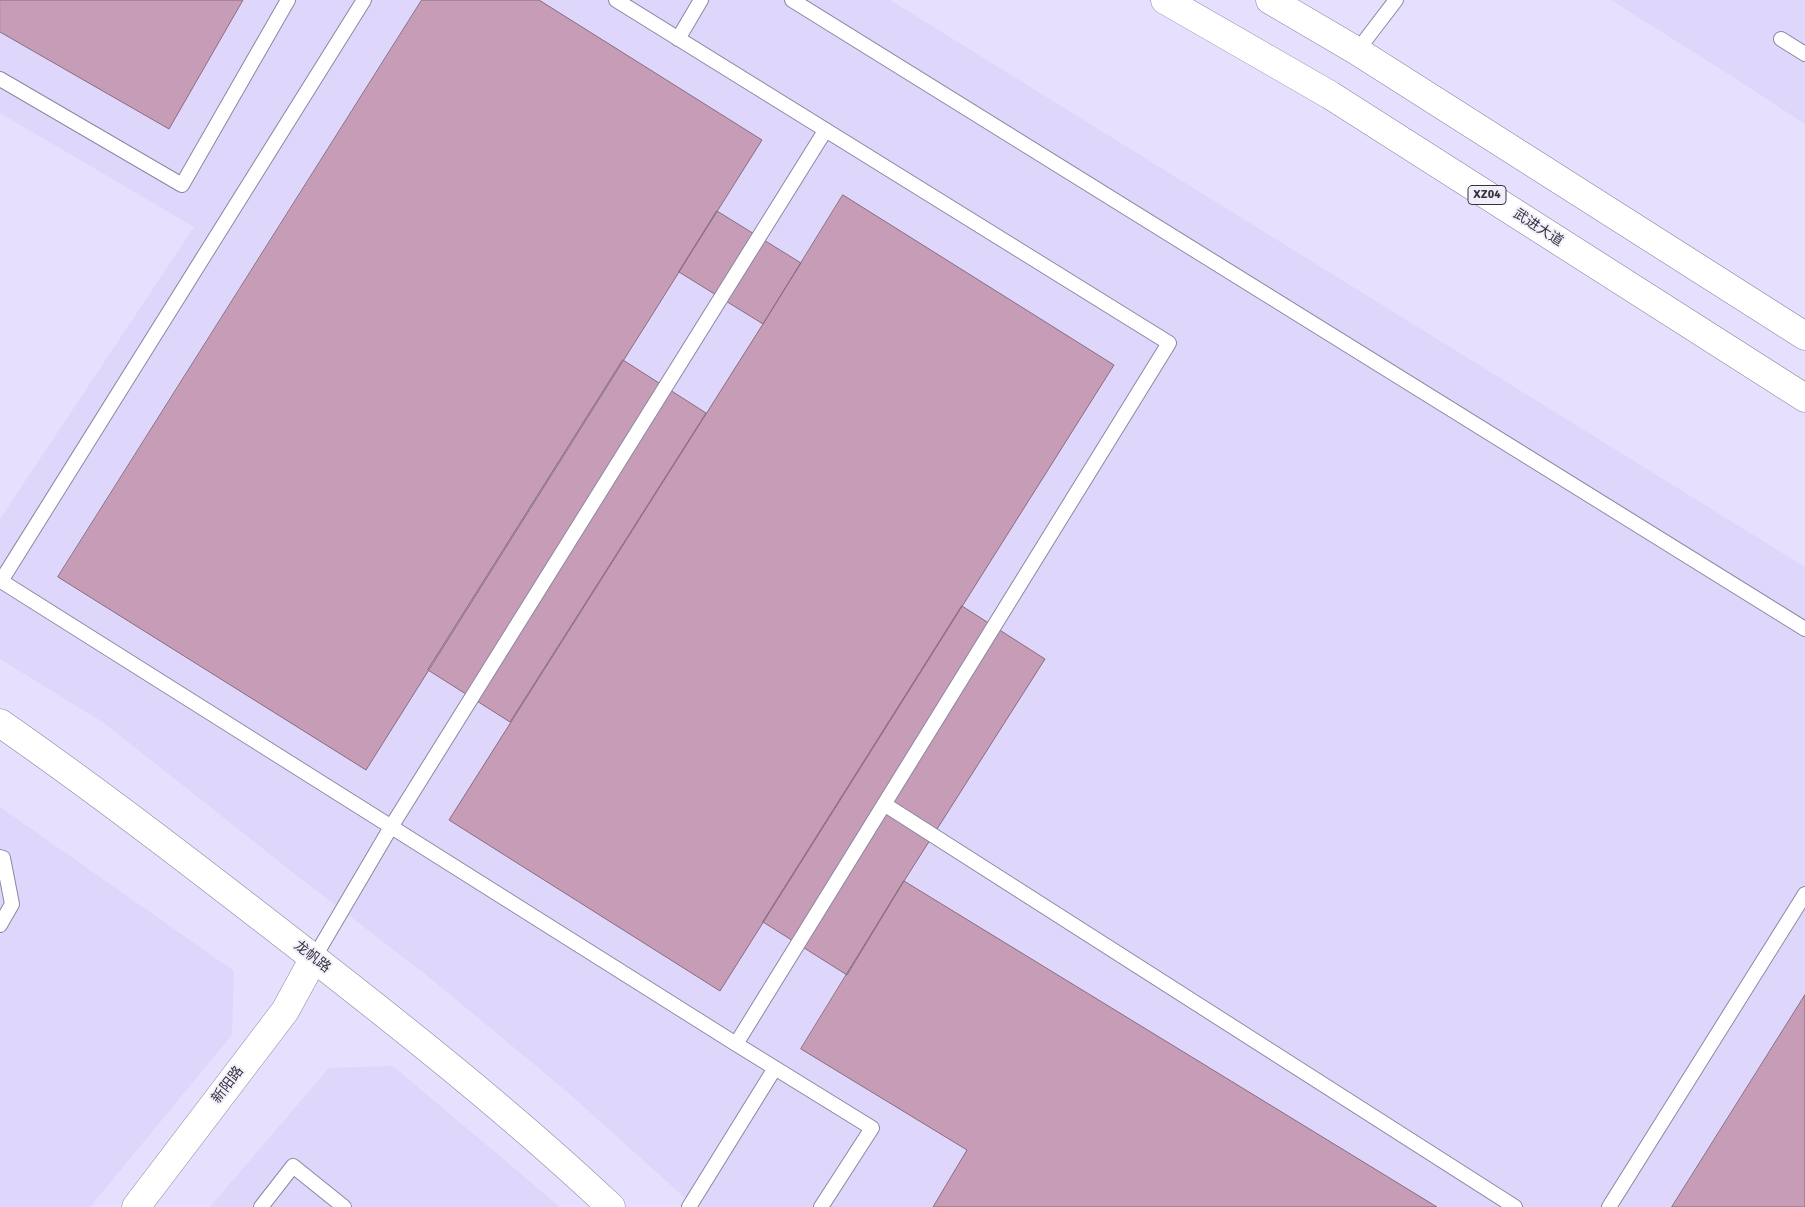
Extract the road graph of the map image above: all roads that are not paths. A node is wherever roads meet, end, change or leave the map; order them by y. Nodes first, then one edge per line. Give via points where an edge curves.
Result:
1 (288, 0) edge
2 (364, 0) edge
3 (616, 0) edge
4 (702, 0) edge
5 (792, 0) edge
6 (1165, 0) edge
7 (1270, 0) edge
8 (1396, 0) edge
9 (678, 39) junction
10 (1781, 39) dead end
11 (1357, 51) junction
12 (1805, 54) edge
13 (0, 79) edge
14 (825, 130) junction
15 (1805, 336) edge
16 (1805, 398) edge
17 (1805, 629) edge
18 (0, 723) edge
19 (884, 804) junction
20 (391, 828) junction
21 (0, 856) edge
22 (1805, 894) edge
23 (0, 924) edge
24 (314, 958) junction
25 (736, 1044) junction
26 (775, 1068) junction
27 (136, 1207) edge
28 (261, 1207) edge
29 (344, 1207) edge
30 (611, 1207) edge
31 (689, 1207) edge
32 (821, 1207) edge
33 (1515, 1207) edge
34 (1609, 1207) edge

1 - 13 lane via 182,185
2 - 20 lane via 1,581
3 - 9 lane
4 - 9 lane
5 - 17 lane
6 - 16 main road, 武进大道 / XZ04 via 1330,95
7 - 11 main road
8 - 11 lane
9 - 14 lane
10 - 12 lane
11 - 15 main road
14 - 19 lane via 1169,343
14 - 20 lane
18 - 24 main road, 龙帆路 via 170,846
19 - 25 lane
19 - 33 lane
20 - 24 lane
20 - 25 lane
21 - 23 lane via 12,904
22 - 34 lane
24 - 27 main road, 新阳路 via 285,1011
24 - 30 main road, 龙帆路 via 416,1037
25 - 26 lane
26 - 31 lane
26 - 32 lane via 872,1128
28 - 29 lane via 293,1166

